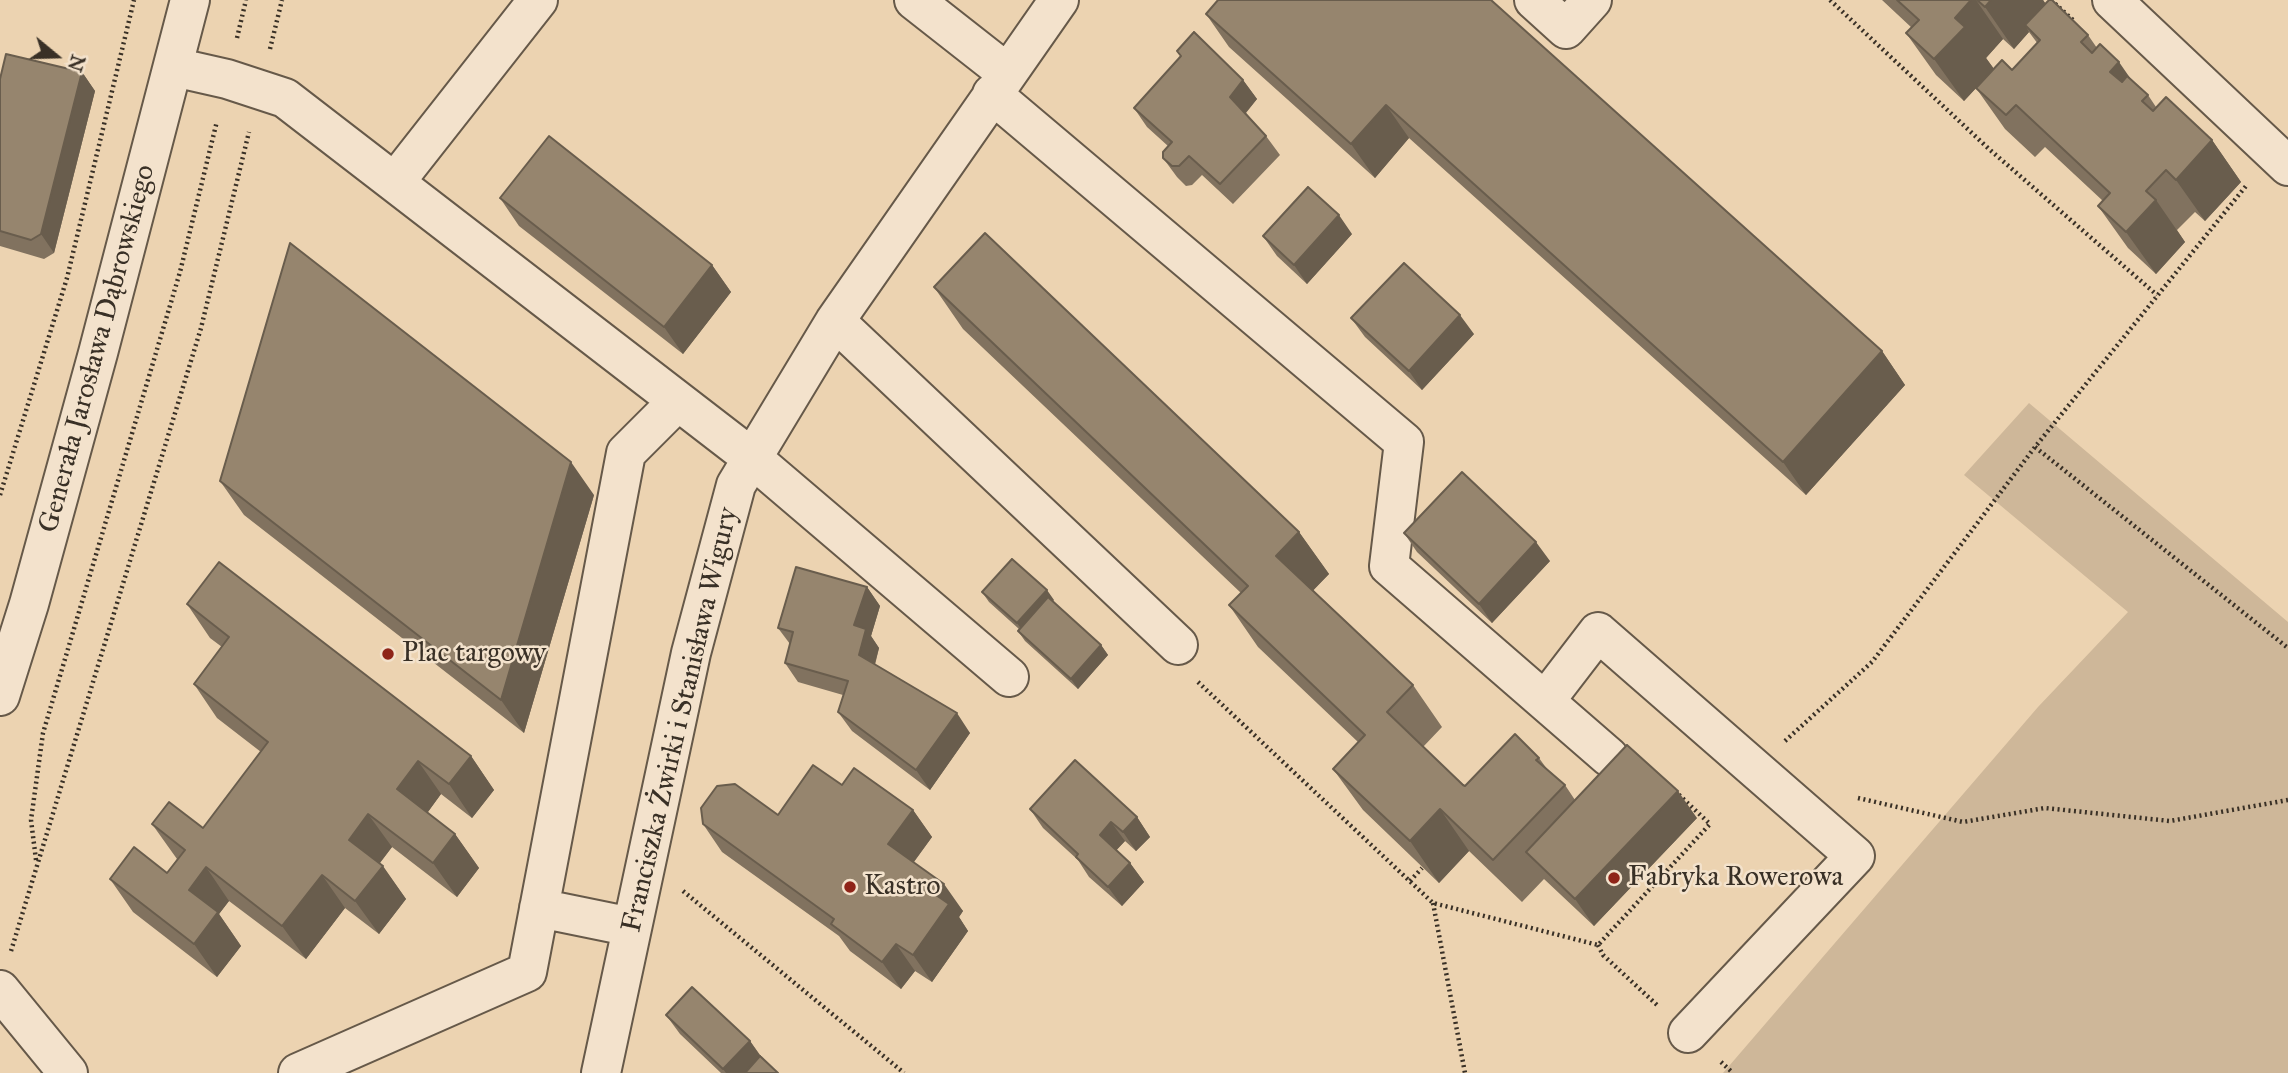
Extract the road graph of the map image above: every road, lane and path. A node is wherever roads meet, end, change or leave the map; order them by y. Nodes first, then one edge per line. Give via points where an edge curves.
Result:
1 (134, 0) edge
2 (190, 0) edge
3 (247, 0) edge
4 (282, 0) edge
5 (538, 0) edge
6 (914, 0) edge
7 (1059, 0) edge
8 (1534, 0) edge
9 (1592, 0) edge
10 (1829, 0) edge
11 (2112, 0) edge
12 (174, 67) junction
13 (999, 84) junction
14 (257, 89) junction
15 (2283, 151) edge
16 (395, 182) junction
17 (2157, 295) junction
18 (835, 321) junction
19 (678, 401) junction
20 (2035, 447) junction
21 (752, 458) junction
22 (0, 495) edge
23 (14, 603) edge
24 (1178, 645) joint
25 (2288, 648) edge
26 (1009, 677) dead end
27 (0, 696) edge
28 (1545, 701) junction
29 (1609, 757) dead end
30 (1755, 768) junction
31 (1672, 788) edge
32 (1846, 795) dead end
33 (2288, 800) edge
34 (646, 861) junction
35 (37, 864) junction
36 (1422, 868) edge
37 (1410, 881) junction
38 (1433, 903) junction
39 (539, 908) junction
40 (632, 927) junction
41 (4, 977) edge
42 (1688, 1032) dead end
43 (68, 1073) edge
44 (298, 1073) edge
45 (601, 1073) edge
46 (904, 1073) edge
47 (1465, 1073) edge

1 - 22 path via 67,278
2 - 12 street, Generała Jarosława Dąbrowskiego
3 - 14 path
4 - 14 path
5 - 16 street
6 - 13 street
7 - 13 street, Franciszka Żwirki i Stanisława Wigury
8 - 9 street via 1566,29
10 - 17 path via 1989,149
11 - 15 street
12 - 14 street
12 - 23 street, Generała Jarosława Dąbrowskiego via 102,340
13 - 18 street, Franciszka Żwirki i Stanisława Wigury
13 - 28 street via 1404,442 1389,566
14 - 16 street
14 - 35 path via 201,328
14 - 35 path via 180,272 43,733 31,820
15 - 17 path
16 - 19 street
17 - 20 path
18 - 21 street, Franciszka Żwirki i Stanisława Wigury
18 - 24 street
19 - 21 street
19 - 39 street via 626,453
20 - 25 path
20 - 30 path via 1871,662
21 - 26 street
21 - 34 street, Franciszka Żwirki i Stanisława Wigury via 736,485 691,653
23 - 27 street, Generała Jarosława Dąbrowskiego
24 - 37 path via 1189,674
28 - 29 street
28 - 30 street via 1598,632
30 - 42 street via 1856,856
31 - 38 path via 1710,824 1598,945
32 - 33 path via 1963,821 2045,808 2170,821
34 - 40 street, Franciszka Żwirki i Stanisława Wigury
34 - 46 path
35 - 41 path
36 - 37 path
37 - 38 path
38 - 47 path
39 - 40 street
39 - 44 street via 527,972
40 - 45 street, Franciszka Żwirki i Stanisława Wigury
41 - 43 street

